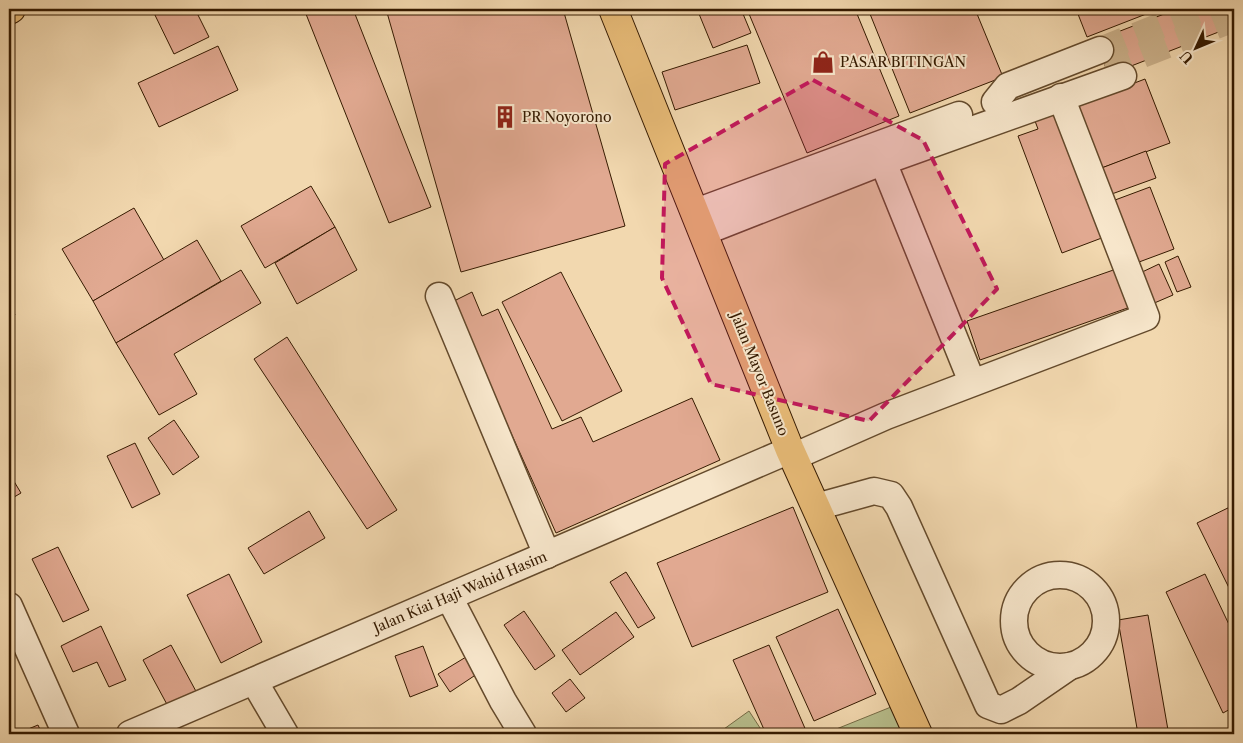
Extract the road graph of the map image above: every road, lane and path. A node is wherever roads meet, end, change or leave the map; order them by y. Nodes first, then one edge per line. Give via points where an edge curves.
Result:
1 (612, 9) edge
2 (1061, 97) junction
3 (984, 112) junction
4 (879, 153) junction
5 (700, 222) junction
6 (439, 296) dead end
7 (972, 382) junction
8 (792, 453) junction
9 (816, 507) junction
10 (547, 555) junction
11 (449, 596) junction
12 (9, 606) edge
13 (1070, 666) dead end
14 (254, 681) junction
15 (66, 734) edge
16 (130, 734) edge
17 (285, 734) edge
18 (523, 734) edge
19 (918, 734) edge

1 - 5 main road, Jalan Mayor Basuno
2 - 3 street
2 - 3 street via 1110,65 1015,104
2 - 7 street, Jalan Kiai Haji Wahid Hasim via 1146,317
3 - 4 street
4 - 5 street
4 - 7 street
5 - 8 main road, Jalan Mayor Basuno
6 - 10 street
7 - 8 street, Jalan Kiai Haji Wahid Hasim
8 - 9 main road, Jalan Mayor Basuno
8 - 10 street, Jalan Kiai Haji Wahid Hasim
9 - 13 street via 874,492 891,495 988,705 1001,710 1019,702
9 - 19 main road, Jalan Mayor Basuno
10 - 11 street, Jalan Kiai Haji Wahid Hasim
11 - 14 street, Jalan Kiai Haji Wahid Hasim
11 - 18 street via 502,701
12 - 15 street
14 - 16 street, Jalan Kiai Haji Wahid Hasim
14 - 17 street

